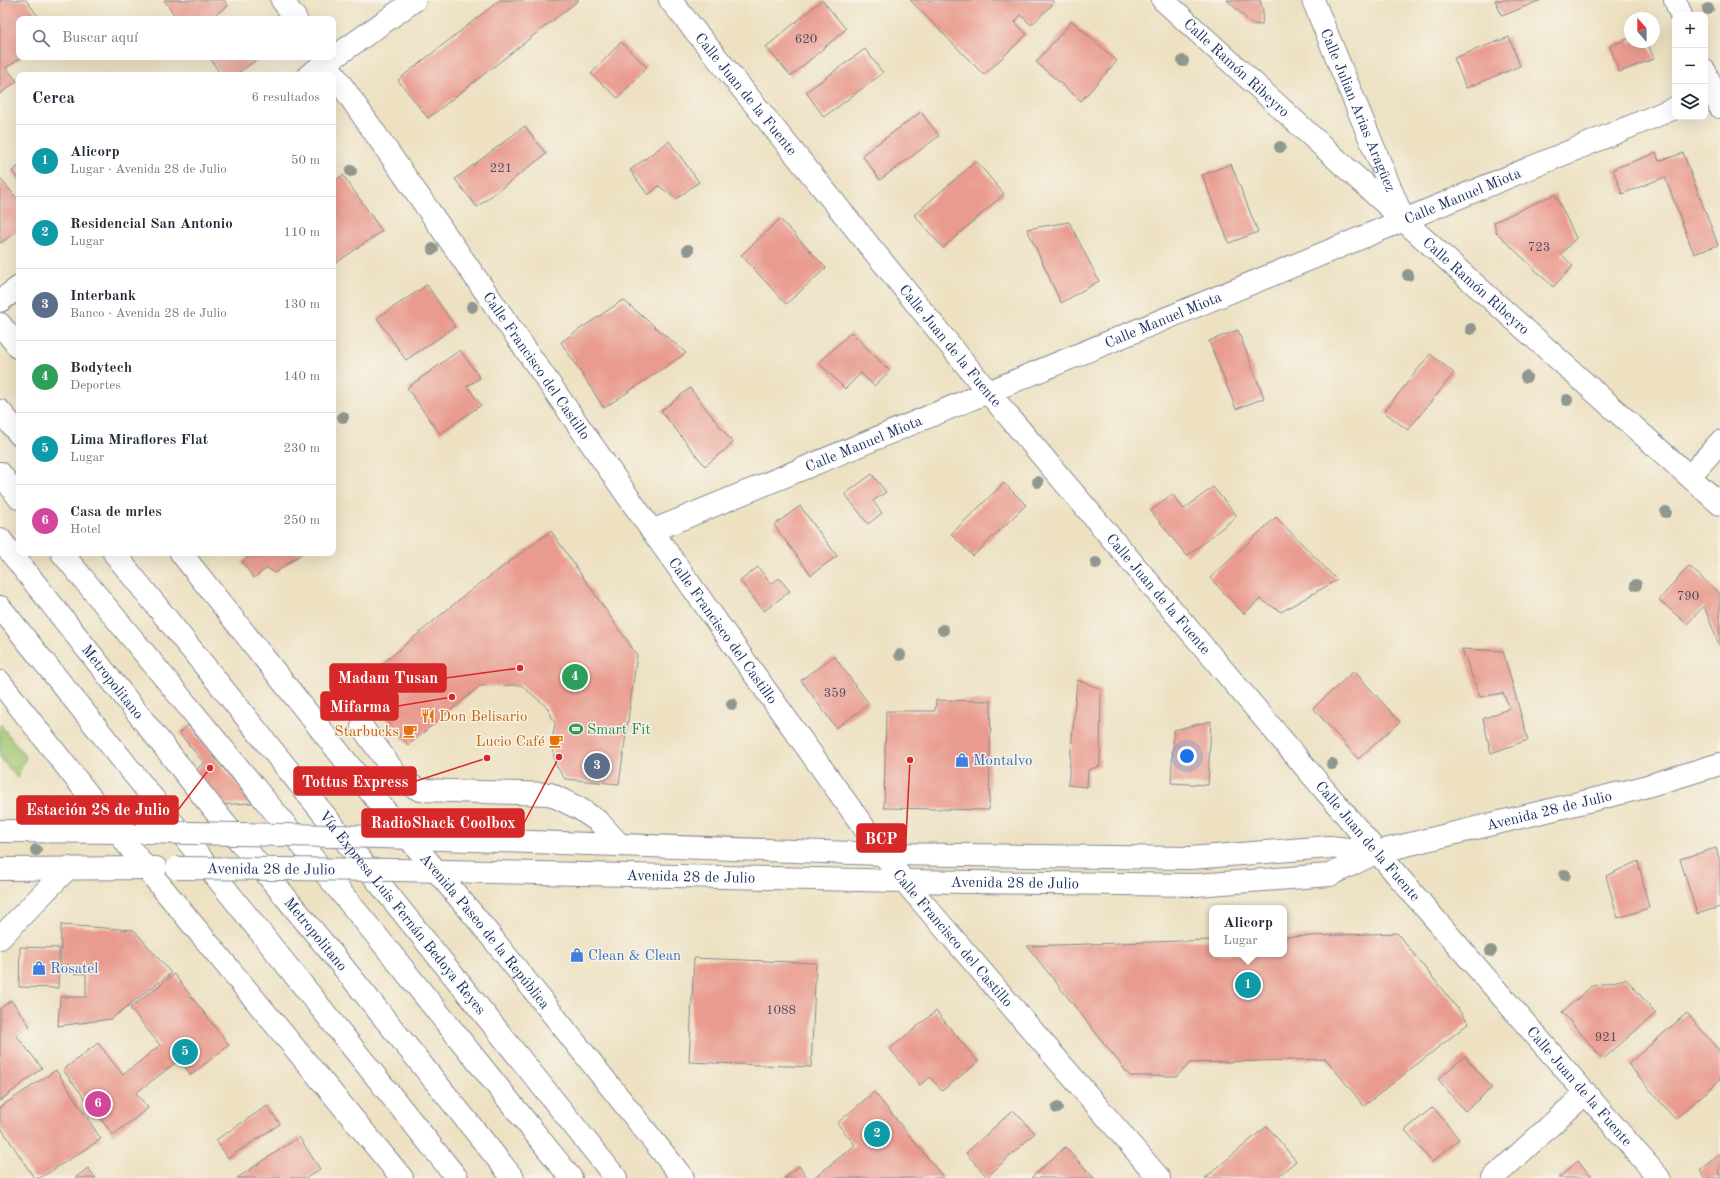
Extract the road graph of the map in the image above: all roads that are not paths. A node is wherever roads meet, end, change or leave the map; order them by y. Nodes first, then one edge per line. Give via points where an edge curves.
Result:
1 (282, 0) edge
2 (415, 0) edge
3 (670, 0) edge
4 (1163, 0) edge
5 (1313, 0) edge
6 (1675, 0) edge
7 (1680, 12) edge
8 (294, 16) edge
9 (336, 52) edge
10 (324, 60) edge
11 (312, 72) edge
12 (332, 72) edge
13 (336, 77) edge
14 (1708, 78) edge
15 (1715, 96) edge
16 (1672, 109) edge
17 (1404, 221) junction
18 (16, 289) edge
19 (0, 301) edge
20 (0, 324) edge
21 (16, 344) edge
22 (988, 392) junction
23 (0, 410) edge
24 (16, 430) edge
25 (1720, 442) edge
26 (0, 473) edge
27 (1690, 476) junction
28 (16, 494) edge
29 (1720, 504) edge
30 (652, 531) junction
31 (0, 539) edge
32 (64, 556) edge
33 (116, 556) edge
34 (184, 556) edge
35 (0, 607) edge
36 (0, 682) edge
37 (362, 727) dead end
38 (1720, 764) edge
39 (0, 831) edge
40 (116, 832) junction
41 (408, 837) junction
42 (619, 844) junction
43 (1377, 852) junction
44 (883, 854) junction
45 (68, 868) junction
46 (146, 868) junction
47 (0, 869) edge
48 (436, 870) junction
49 (904, 881) junction
50 (0, 938) edge
51 (1586, 1093) junction
52 (402, 1178) edge
53 (457, 1178) edge
54 (513, 1178) edge
55 (571, 1178) edge
56 (616, 1178) edge
57 (683, 1178) edge
58 (1159, 1178) edge
59 (1493, 1178) edge
60 (1659, 1178) edge

1 - 8 main road
2 - 9 main road
3 - 22 main road, Calle Juan de la Fuente
4 - 17 main road, Calle Ramón Ribeyro
5 - 17 main road, Calle Julian Arias Aragüez
6 - 7 main road
10 - 11 main road
10 - 12 main road, Calle Francisco del Castillo
13 - 30 main road, Calle Francisco del Castillo
14 - 15 main road
16 - 17 main road, Calle Manuel Miota
17 - 22 main road, Calle Manuel Miota
17 - 27 main road, Calle Ramón Ribeyro
18 - 19 main road
20 - 21 main road
22 - 30 main road, Calle Manuel Miota
22 - 43 main road, Calle Juan de la Fuente
23 - 24 main road
25 - 27 main road
26 - 28 main road
27 - 29 main road, Calle Ramón Ribeyro
30 - 44 main road, Calle Francisco del Castillo
31 - 54 main road, Metropolitano via 222,820
32 - 55 main road via 380,940
33 - 56 main road, Vía Expresa Luis Fernán Bedoya Reyes
34 - 41 main road, Avenida Paseo de la República
35 - 53 main road
36 - 40 main road
37 - 42 main road via 400,780 406,784 420,790 550,794 599,822
38 - 43 main road, Avenida 28 de Julio via 1637,789
39 - 40 main road, Avenida 28 de Julio
40 - 41 main road, Avenida 28 de Julio, bridge
40 - 46 main road
41 - 42 main road, Avenida 28 de Julio
41 - 48 main road, Avenida Paseo de la República
42 - 44 main road, Avenida 28 de Julio
43 - 44 main road, Avenida 28 de Julio via 1329,847 1190,858
43 - 49 main road, Avenida 28 de Julio via 1330,875 1196,885
43 - 51 main road, Calle Juan de la Fuente
44 - 49 main road, Calle Francisco del Castillo
45 - 46 main road, Avenida 28 de Julio
45 - 47 main road, Avenida 28 de Julio
45 - 50 main road
46 - 48 main road, Avenida 28 de Julio, bridge
46 - 52 main road
48 - 49 main road, Avenida 28 de Julio
48 - 57 main road, Avenida Paseo de la República
49 - 58 main road, Calle Francisco del Castillo
51 - 59 main road
51 - 60 main road, Calle Juan de la Fuente

